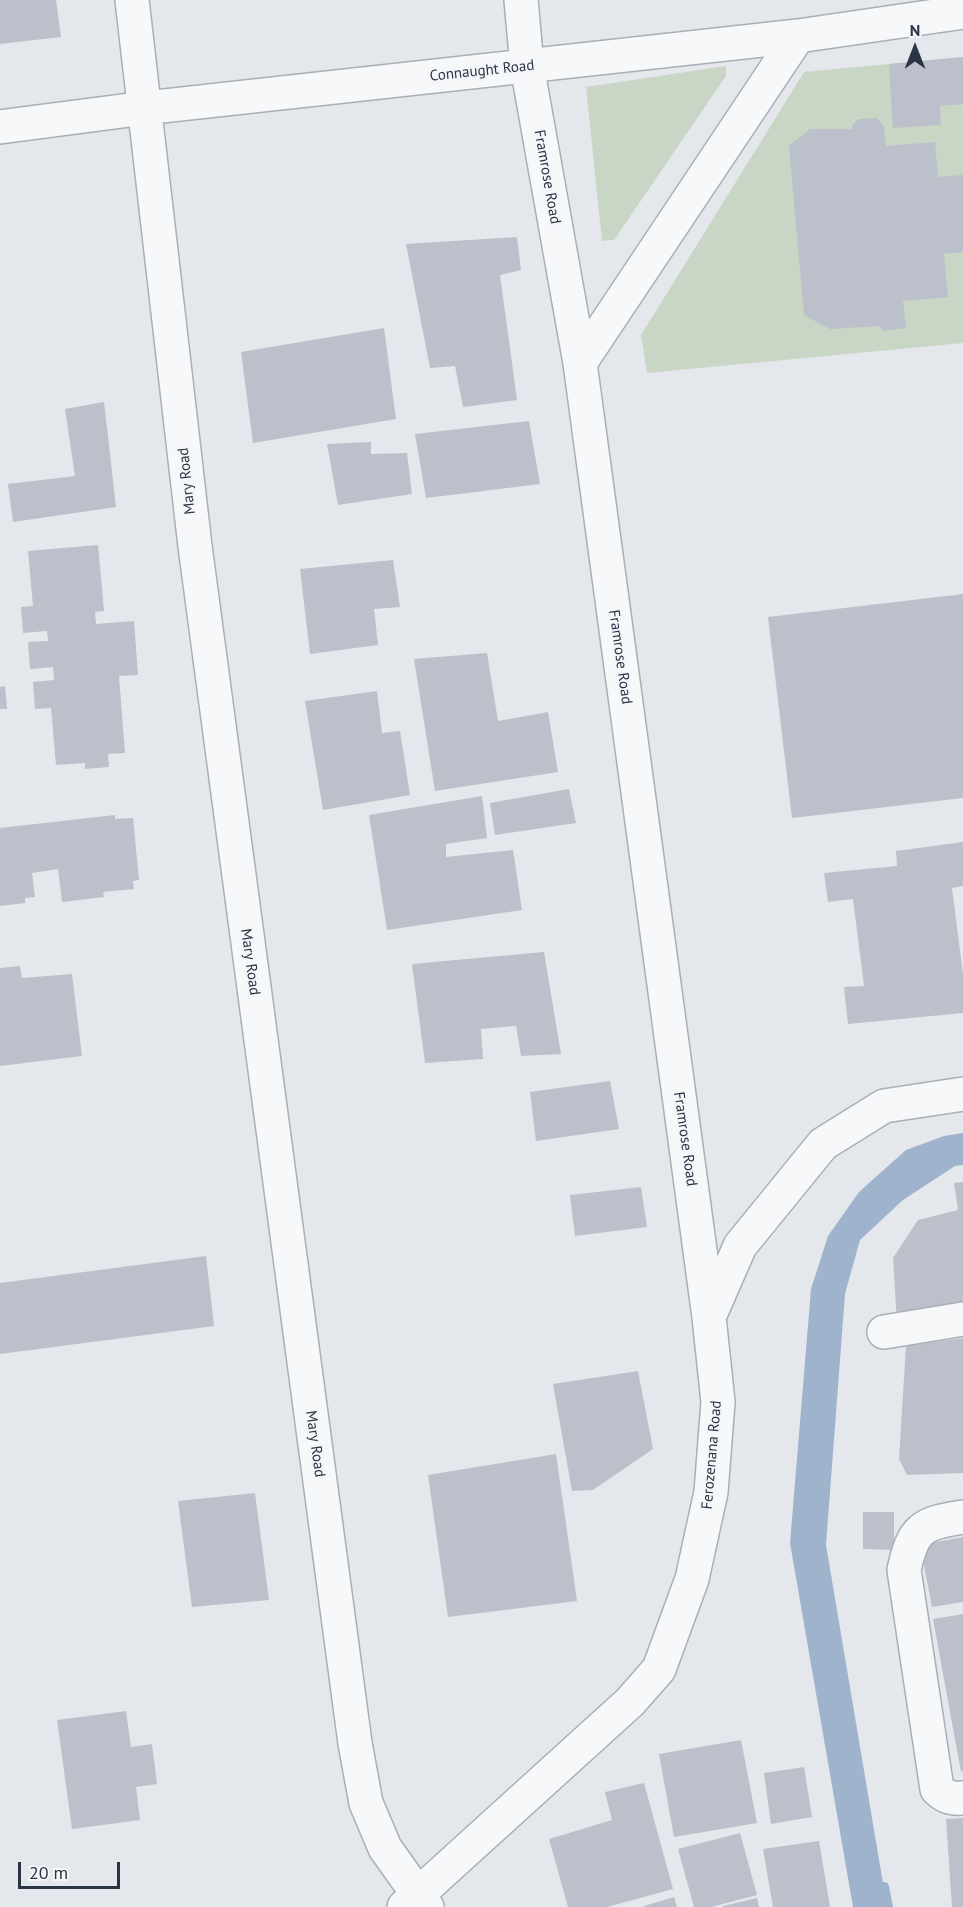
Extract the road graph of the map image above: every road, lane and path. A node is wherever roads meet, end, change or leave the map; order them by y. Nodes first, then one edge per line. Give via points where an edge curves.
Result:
1 (132, 0) edge
2 (521, 0) edge
3 (963, 12) edge
4 (798, 36) junction
5 (527, 66) junction
6 (146, 108) junction
7 (0, 127) edge
8 (580, 363) junction
9 (963, 1094) edge
10 (709, 1317) junction
11 (963, 1319) edge
12 (884, 1332) dead end
13 (963, 1517) edge
14 (963, 1798) edge
15 (417, 1903) edge

1 - 6 street, Mary Road
2 - 5 street, Framrose Road
3 - 4 street, Connaught Road
4 - 5 street, Connaught Road
4 - 8 street
5 - 6 street, Connaught Road
5 - 8 street, Framrose Road
6 - 7 street, Connaught Road
6 - 15 street, Mary Road via 196,558 355,1743 366,1803 385,1848
8 - 10 street, Framrose Road
9 - 10 street, Ferozenana Road via 884,1106 823,1144 740,1246
10 - 15 street, Ferozenana Road via 718,1402 711,1492 692,1579 659,1669 630,1702
11 - 12 street
13 - 14 street via 934,1521 918,1532 908,1549 904,1570 937,1789 944,1796

